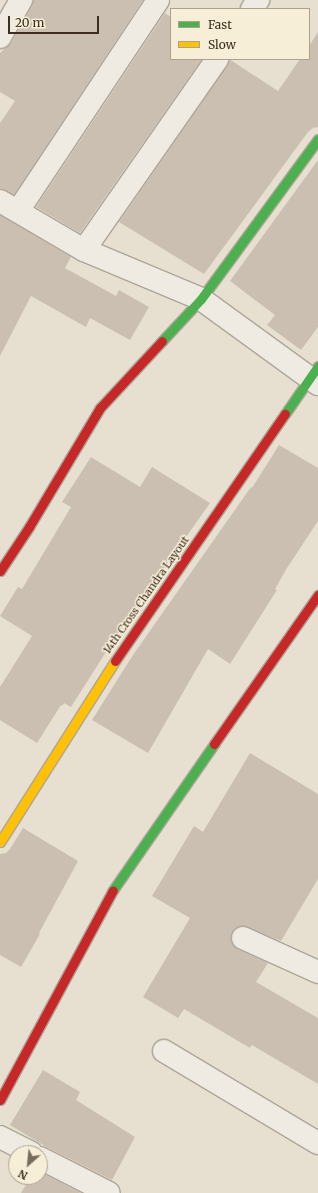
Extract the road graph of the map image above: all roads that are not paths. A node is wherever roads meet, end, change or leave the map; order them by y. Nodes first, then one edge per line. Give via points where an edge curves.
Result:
1 (21, 0) edge
2 (158, 0) edge
3 (0, 37) edge
4 (216, 60) edge
5 (318, 139) edge
6 (9, 206) edge
7 (84, 250) junction
8 (202, 299) junction
9 (315, 376) edge
10 (0, 571) edge
11 (318, 595) edge
12 (0, 842) edge
13 (243, 938) dead end
14 (318, 972) edge
15 (164, 1051) dead end
16 (0, 1100) edge
17 (0, 1137) edge
18 (318, 1143) edge
19 (16, 1145) edge
20 (48, 1162) edge
21 (109, 1193) edge

1 - 3 street
2 - 6 street
4 - 7 street
5 - 8 street
6 - 7 street
7 - 8 street
8 - 9 street
8 - 10 street via 100,408
9 - 12 street, 14th Cross Chandra Layout via 123,648
11 - 16 street via 107,899
13 - 14 street
15 - 18 street
17 - 19 street
20 - 21 street

